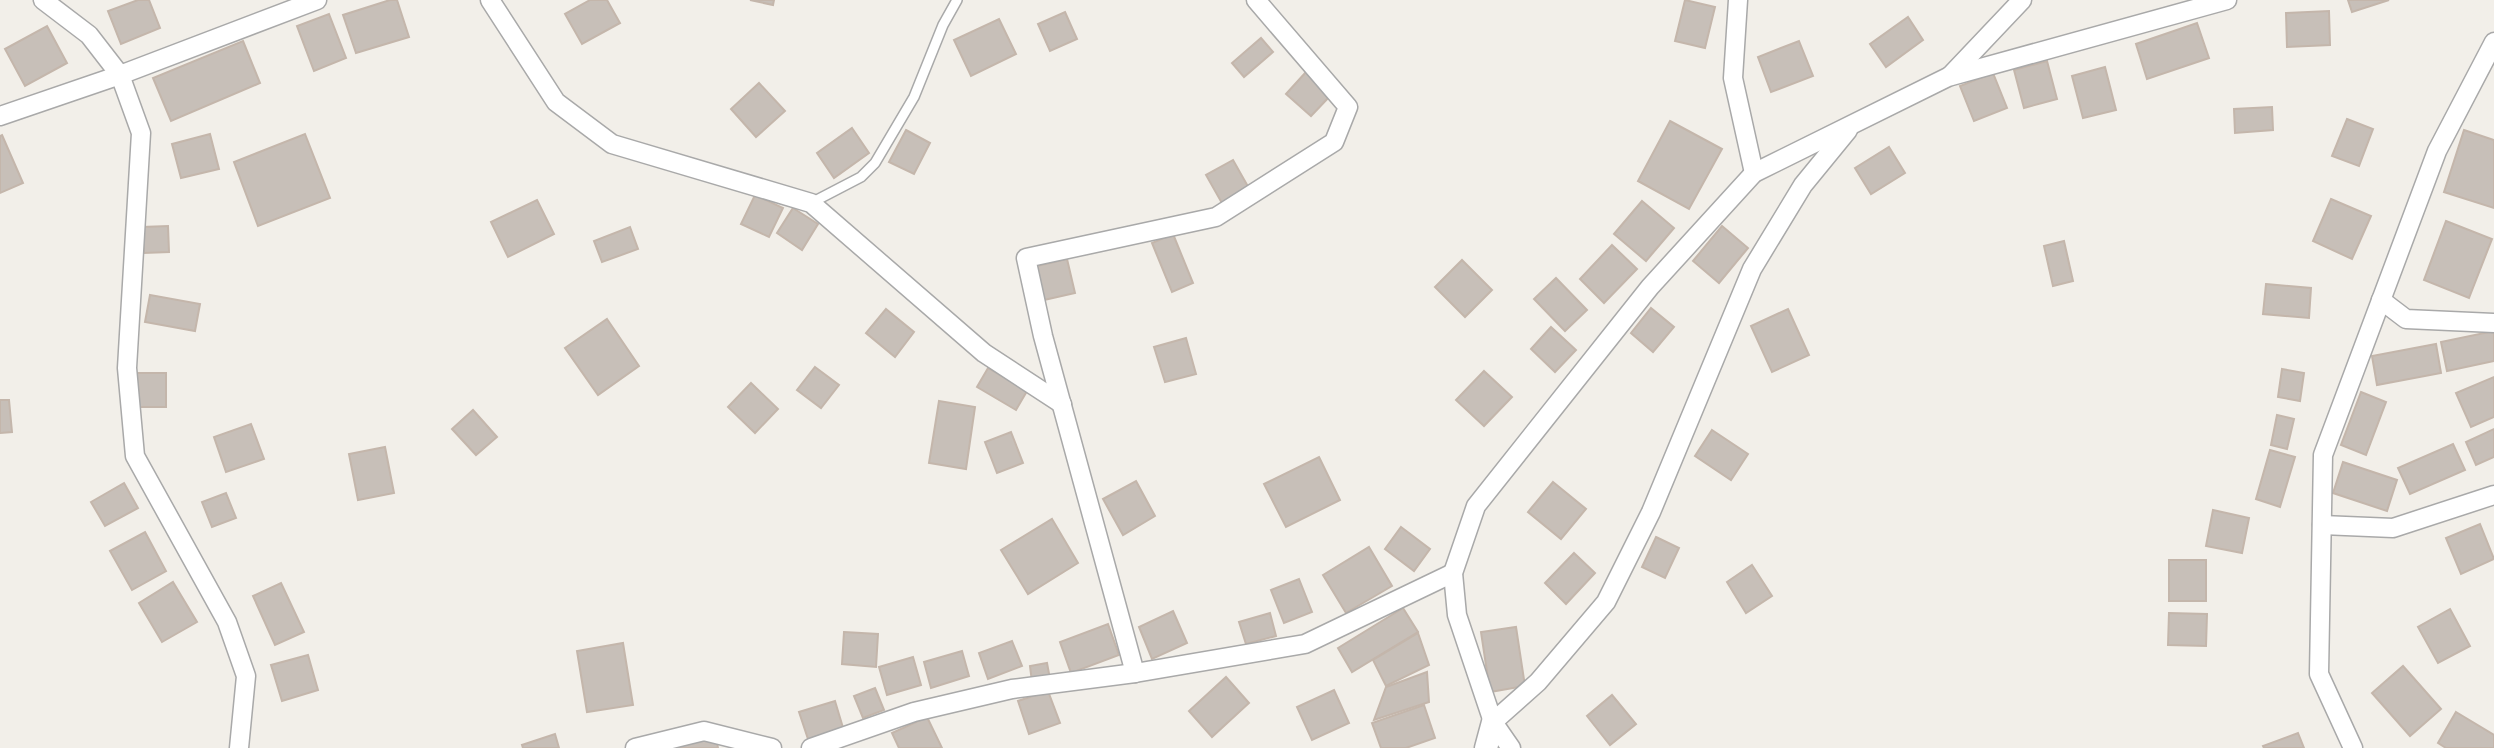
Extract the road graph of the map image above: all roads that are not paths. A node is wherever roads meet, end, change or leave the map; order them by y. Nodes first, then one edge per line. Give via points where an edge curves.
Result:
1 (43, 0) edge
2 (317, 0) edge
3 (490, 0) edge
4 (957, 0) edge
5 (1256, 0) edge
6 (1738, 0) edge
7 (2022, 0) edge
8 (2227, 0) edge
9 (2494, 42) edge
10 (120, 75) junction
11 (1948, 77) junction
12 (0, 116) edge
13 (1853, 124) junction
14 (1754, 173) junction
15 (811, 203) junction
16 (2381, 300) junction
17 (2494, 323) edge
18 (1062, 404) junction
19 (2494, 495) edge
20 (2322, 525) junction
21 (1453, 573) junction
22 (1135, 673) junction
23 (1493, 722) junction
24 (239, 748) edge
25 (635, 748) edge
26 (772, 748) edge
27 (811, 748) edge
28 (1486, 748) edge
29 (1511, 748) edge
30 (2353, 748) edge

1 - 10 street via 89,35
2 - 10 street
3 - 15 street via 556,102 612,144
4 - 15 lane via 914,97 875,163 861,177
5 - 18 street via 1348,107 1334,142 1216,217 1026,258
6 - 14 street via 1733,78
7 - 11 street
8 - 11 street
9 - 16 street via 2437,151
10 - 12 street
10 - 24 street via 141,133 127,368 135,456 227,622 246,676
11 - 13 street
13 - 14 street
13 - 23 street via 1803,185 1752,269 1651,512 1606,602 1538,682
14 - 21 street via 1650,287 1476,506
15 - 18 street via 984,353
16 - 17 street via 2406,319
16 - 20 street via 2323,455
18 - 22 street
19 - 20 street via 2393,528
20 - 30 street via 2319,674
21 - 22 street via 1305,644
21 - 23 street via 1457,615
22 - 27 street via 1012,689 914,712
23 - 28 street
23 - 29 street
25 - 26 street via 704,731

